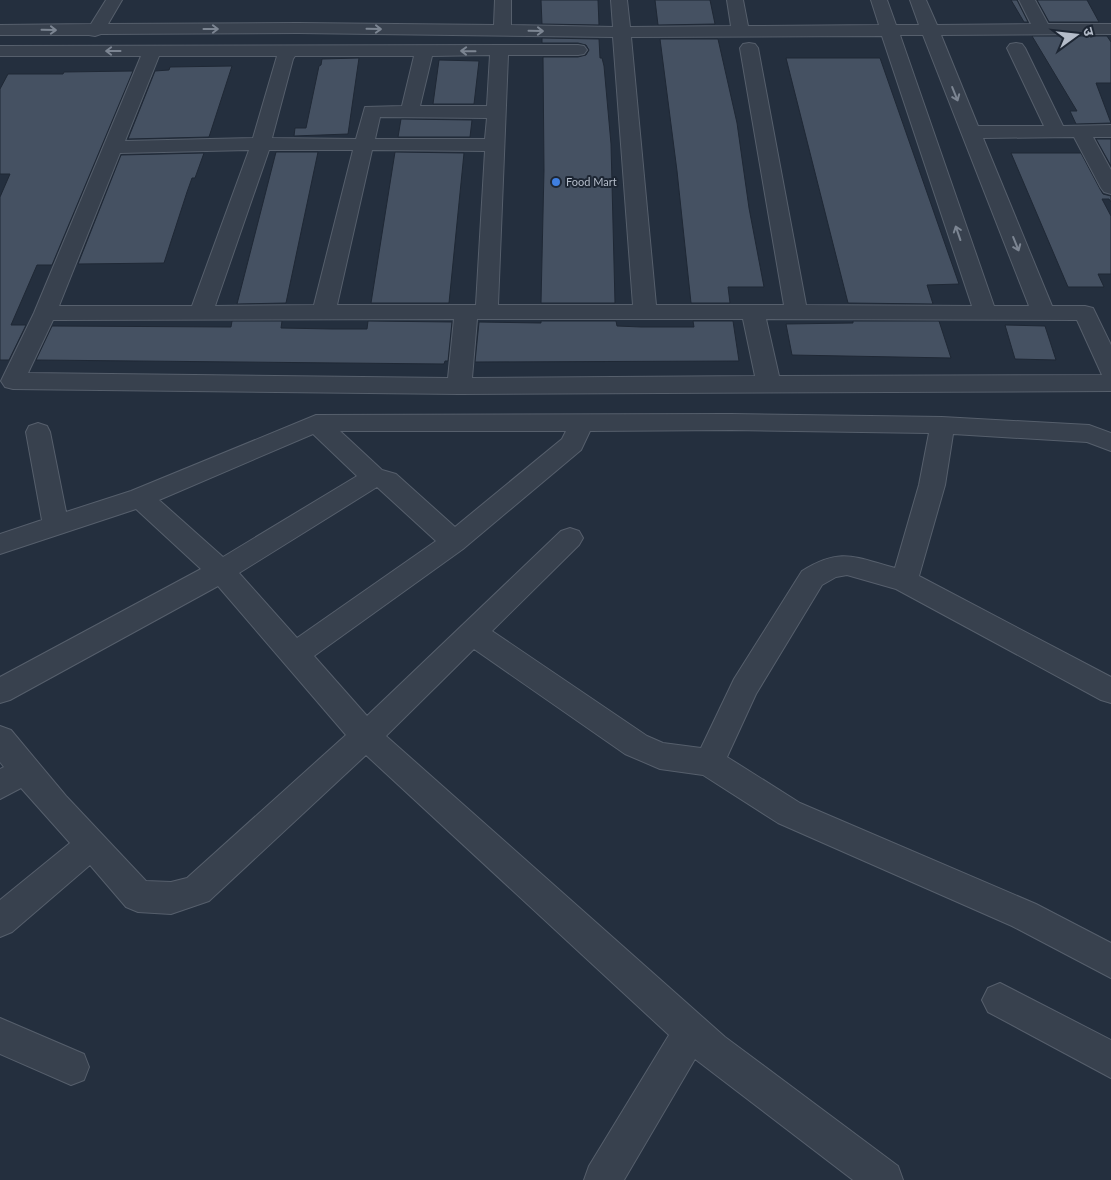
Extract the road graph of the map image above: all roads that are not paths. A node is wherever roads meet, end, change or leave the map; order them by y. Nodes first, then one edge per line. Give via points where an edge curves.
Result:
1 (114, 0) edge
2 (503, 0) edge
3 (619, 0) edge
4 (734, 0) edge
5 (879, 0) edge
6 (918, 0) edge
7 (1026, 0) edge
8 (1111, 29) edge
9 (0, 30) edge
10 (95, 30) junction
11 (502, 30) junction
12 (1043, 30) junction
13 (747, 44) junction
14 (915, 44) junction
15 (617, 46) junction
16 (1035, 47) dead end
17 (996, 48) dead end
18 (1016, 48) junction
19 (424, 50) junction
20 (290, 51) junction
21 (499, 51) junction
22 (0, 52) edge
23 (152, 52) junction
24 (410, 111) junction
25 (497, 112) junction
26 (971, 132) junction
27 (1056, 132) junction
28 (1080, 132) junction
29 (1111, 132) edge
30 (261, 144) junction
31 (362, 145) junction
32 (495, 145) junction
33 (114, 147) junction
34 (1111, 188) edge
35 (324, 312) junction
36 (476, 312) junction
37 (645, 312) junction
38 (753, 312) junction
39 (796, 312) junction
40 (985, 312) junction
41 (1043, 312) junction
42 (1111, 312) edge
43 (46, 313) junction
44 (201, 313) junction
45 (1085, 313) junction
46 (1111, 371) edge
47 (1111, 383) edge
48 (769, 384) junction
49 (459, 386) junction
50 (582, 422) junction
51 (316, 423) junction
52 (942, 425) junction
53 (38, 432) dead end
54 (1111, 442) edge
55 (374, 477) junction
56 (140, 498) junction
57 (56, 526) junction
58 (570, 538) dead end
59 (454, 542) junction
60 (0, 544) edge
61 (221, 571) junction
62 (904, 581) junction
63 (472, 632) junction
64 (294, 655) junction
65 (0, 691) edge
66 (1111, 691) edge
67 (366, 736) junction
68 (0, 739) edge
69 (709, 762) junction
70 (13, 777) edge
71 (92, 844) junction
72 (0, 921) edge
73 (1111, 961) edge
74 (1000, 1000) dead end
75 (691, 1031) junction
76 (0, 1036) edge
77 (1111, 1060) edge
78 (72, 1067) dead end
79 (603, 1180) edge
80 (884, 1180) edge

1 - 10 street
2 - 11 street
3 - 15 street
4 - 13 street
5 - 14 street
6 - 14 street
7 - 12 street
8 - 12 street
9 -> 10 street
10 -> 11 street
11 -> 15 street
12 - 14 street
13 - 14 street
13 - 15 street
13 - 39 street
14 -> 26 street
40 -> 14 street
15 - 21 street
15 - 37 street
16 - 18 street
17 - 18 street
18 - 27 street
19 - 20 street
21 -> 19 street
19 - 24 street
20 - 23 street
20 - 30 street via 284,59
21 - 25 street
23 -> 22 street
23 - 33 street
24 - 25 street
24 - 31 street via 372,111
25 - 32 street
26 - 27 street
26 -> 41 street
27 - 28 street
28 - 29 street
28 - 34 street
30 - 31 street
30 - 33 street
30 - 44 street
31 - 32 street
31 - 35 street
32 - 36 street
33 - 43 street
35 - 36 street
35 - 44 street
36 - 37 street
36 - 49 street
37 - 38 street
38 - 39 street
38 - 48 street
39 - 40 street
40 - 41 street
41 - 45 street
42 - 45 street
43 - 44 street
43 - 49 street via 13,381
45 - 46 street
47 - 48 street
48 - 49 street
50 - 51 street
50 - 52 street
50 - 59 street via 572,444
51 - 55 street
51 - 56 street
52 - 54 street via 1089,434
52 - 62 street via 939,456 925,514
53 - 57 street
55 - 59 street via 387,480
55 - 61 street
56 - 57 street
56 - 61 street
57 - 60 street
58 - 63 street
59 - 64 street
61 - 64 street
61 - 65 street
62 - 66 street
62 - 69 street via 847,565 830,567 812,578 744,688
63 - 67 street
63 - 69 street via 636,745 660,756
64 - 67 street
67 - 71 street via 197,890 171,898 138,896
67 - 75 street
68 - 70 street
69 - 73 street via 789,813 1024,915
70 - 71 street via 55,806
71 - 72 street
74 - 77 street
75 - 79 street
75 - 80 street
76 - 78 street

